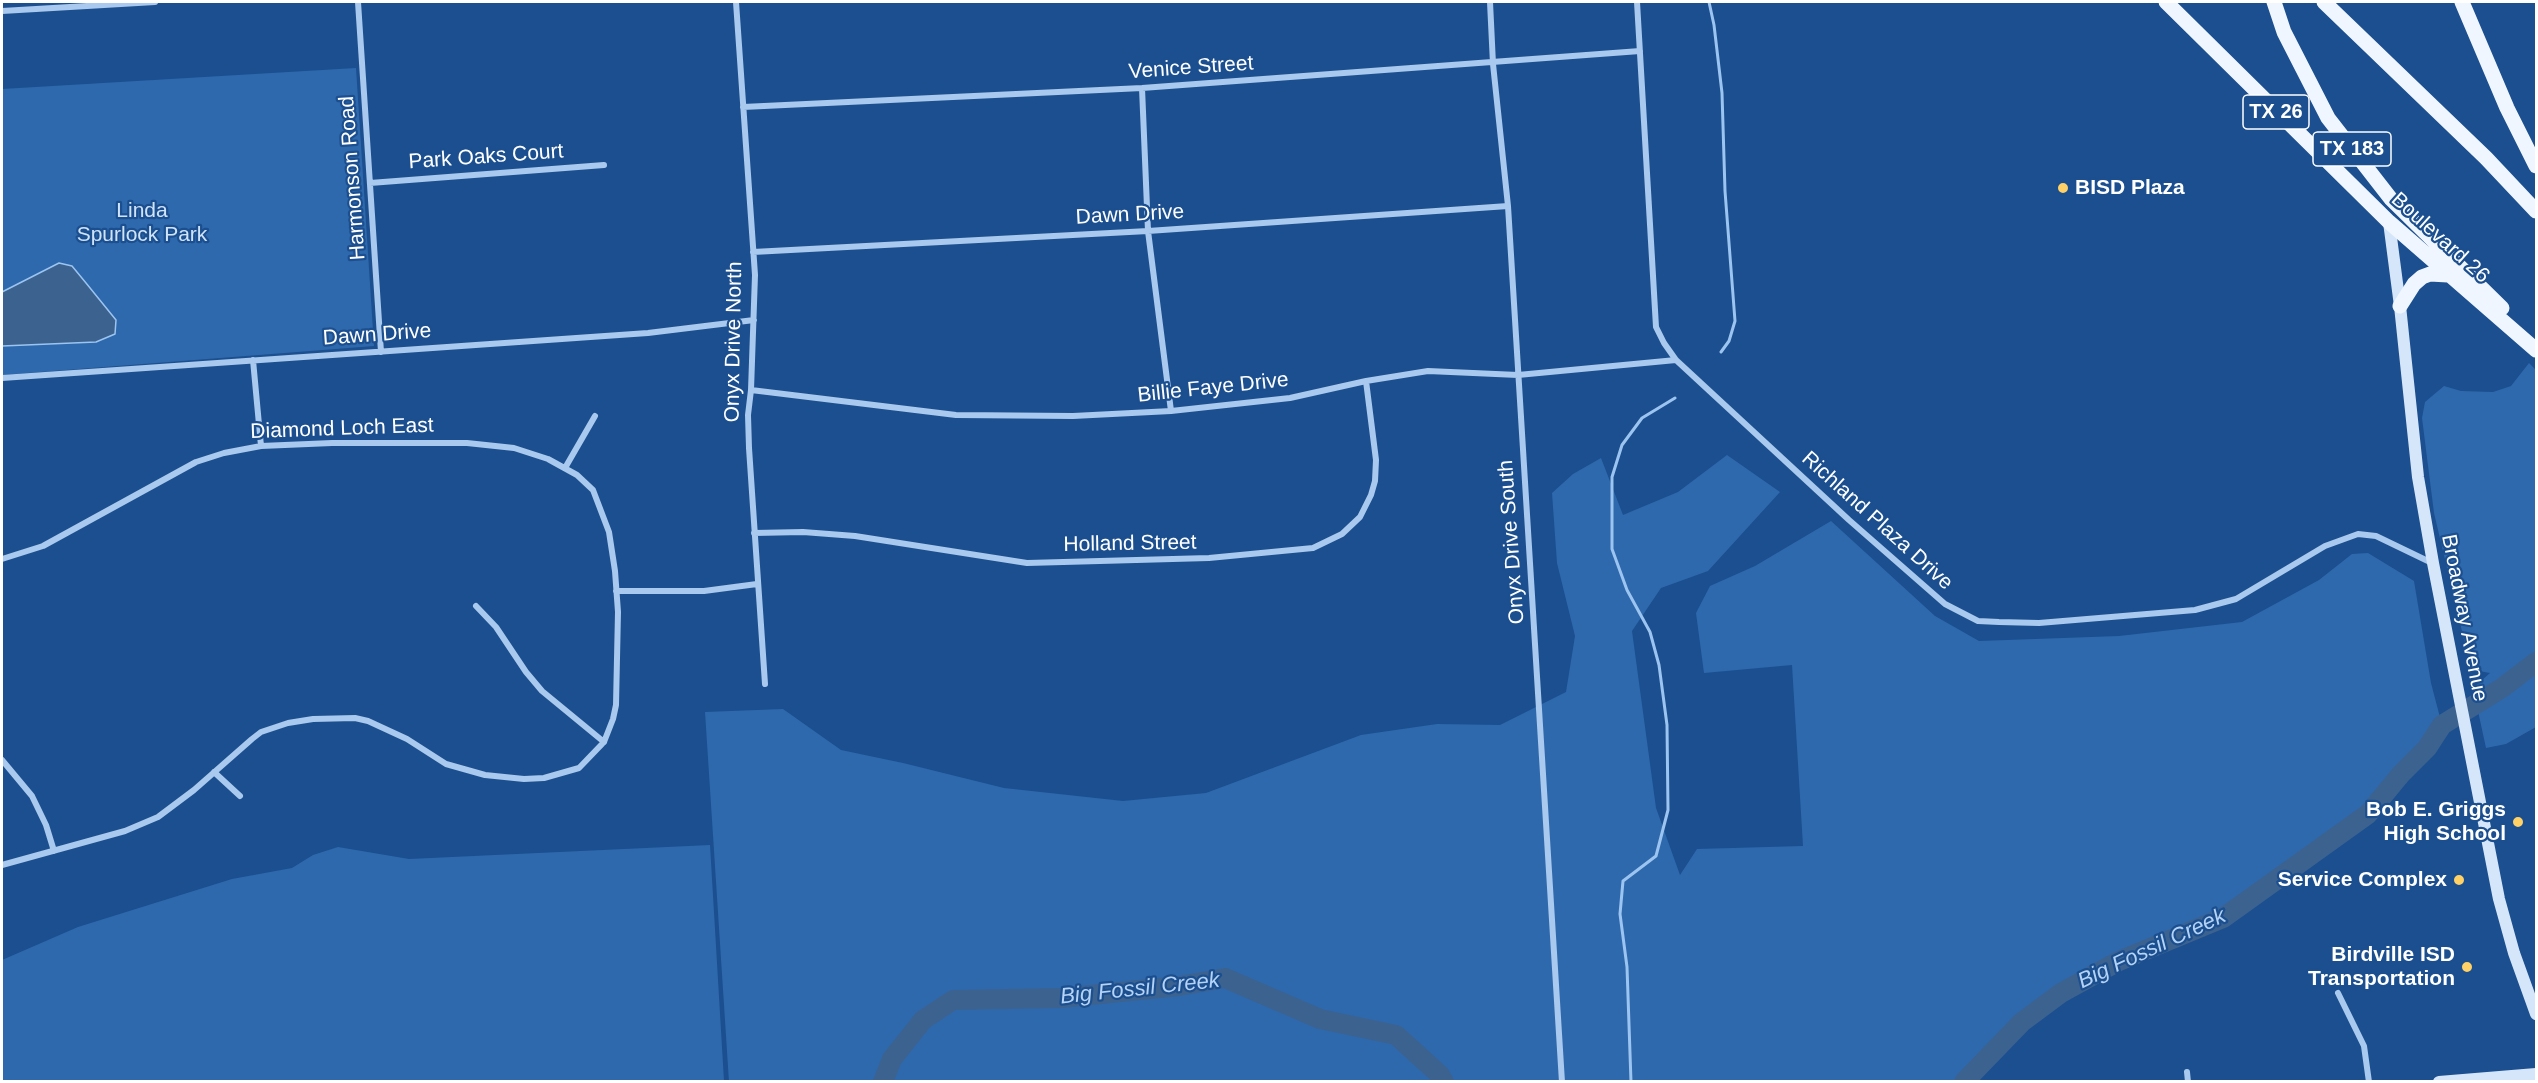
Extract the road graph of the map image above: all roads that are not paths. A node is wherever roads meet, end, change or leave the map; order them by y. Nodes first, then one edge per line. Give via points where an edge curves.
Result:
1 (155, 2) edge
2 (358, 2) edge
3 (736, 2) edge
4 (1490, 2) edge
5 (1637, 2) edge
6 (2166, 2) edge
7 (2274, 2) edge
8 (2324, 2) edge
9 (2462, 2) edge
10 (2, 11) edge
11 (1640, 51) junction
12 (1493, 64) junction
13 (1142, 88) junction
14 (743, 107) junction
15 (604, 165) dead end
16 (2536, 166) edge
17 (370, 183) junction
18 (1508, 206) junction
19 (2536, 211) edge
20 (2389, 222) junction
21 (1149, 231) junction
22 (753, 252) junction
23 (2448, 275) junction
24 (2400, 306) junction
25 (754, 320) junction
26 (2536, 343) edge
27 (2536, 350) edge
28 (381, 352) junction
29 (253, 360) junction
30 (1676, 360) junction
31 (1518, 375) junction
32 (2, 378) edge
33 (1366, 381) junction
34 (751, 390) junction
35 (1171, 411) junction
36 (595, 416) dead end
37 (261, 446) junction
38 (565, 468) junction
39 (754, 533) junction
40 (2, 556) edge
41 (2433, 563) junction
42 (758, 584) junction
43 (616, 591) junction
44 (476, 606) dead end
45 (765, 684) dead end
46 (604, 742) junction
47 (2, 760) edge
48 (214, 772) junction
49 (240, 796) dead end
50 (54, 851) junction
51 (2, 865) edge
52 (2338, 993) dead end
53 (2536, 1014) edge
54 (2187, 1072) dead end
55 (2536, 1074) edge
56 (1562, 1082) edge
57 (2188, 1082) edge
58 (2369, 1082) edge
59 (2439, 1082) edge

1 - 10 street
2 - 17 street, Harmonson Road
3 - 14 street, Onyx Drive North
4 - 12 street, Onyx Drive South
5 - 11 street, Richland Plaza Drive
6 - 20 main road, Boulevard 26 / TX 26
7 - 26 main road, TX 183 via 2301,69 2335,127 2391,199
8 - 19 main road
9 - 16 main road
11 - 12 street, Venice Street
11 - 30 street, Richland Plaza Drive via 1656,327
12 - 13 street, Venice Street
12 - 18 street, Onyx Drive South
13 - 14 street, Venice Street
13 - 21 street
14 - 22 street, Onyx Drive North
15 - 17 street, Park Oaks Court
17 - 28 street, Harmonson Road
18 - 21 street, Dawn Drive
18 - 31 street, Onyx Drive South
20 - 23 main road, Boulevard 26 / TX 26
20 - 24 main road, Broadway Avenue
21 - 22 street, Dawn Drive
21 - 35 street
22 - 25 street, Onyx Drive North
23 - 24 main road via 2422,277
23 - 27 main road, Boulevard 26 / TX 26
24 - 41 main road, Broadway Avenue via 2418,477
25 - 28 street, Dawn Drive via 648,333
25 - 34 street, Onyx Drive North
28 - 29 street, Dawn Drive
29 - 32 street, Dawn Drive
29 - 37 street
30 - 31 street, Billie Faye Drive
30 - 41 street, Richland Plaza Drive via 1916,580 1945,603 1978,621 2039,623 2217,606 2236,599 2325,546 2358,534 2376,536
31 - 33 street, Billie Faye Drive via 1428,371
31 - 56 street, Onyx Drive South
33 - 35 street, Billie Faye Drive via 1290,398
33 - 39 street, Holland Street via 1376,460 1371,495 1360,517 1342,534 1313,548 1209,558 1027,563 855,536
34 - 35 street, Billie Faye Drive via 956,415
34 - 39 street, Onyx Drive North via 748,426
36 - 38 street
37 - 38 street, Diamond Loch East via 467,443 514,448
37 - 40 street, Diamond Loch East via 196,462 43,546
38 - 43 street, Diamond Loch East via 593,490 601,509 609,532
39 - 42 street, Onyx Drive North
41 - 53 main road, Broadway Avenue via 2499,899
42 - 43 street via 704,591
42 - 45 street, Onyx Drive North
43 - 46 street, Diamond Loch East via 616,705
44 - 46 street via 542,691
46 - 48 street via 579,768 544,778 505,778 446,764 407,739 368,721 313,719 261,732
47 - 50 street via 32,796
48 - 49 street
48 - 50 street via 158,817 125,831
50 - 51 street
52 - 58 street via 2364,1046
54 - 57 street
55 - 59 main road

